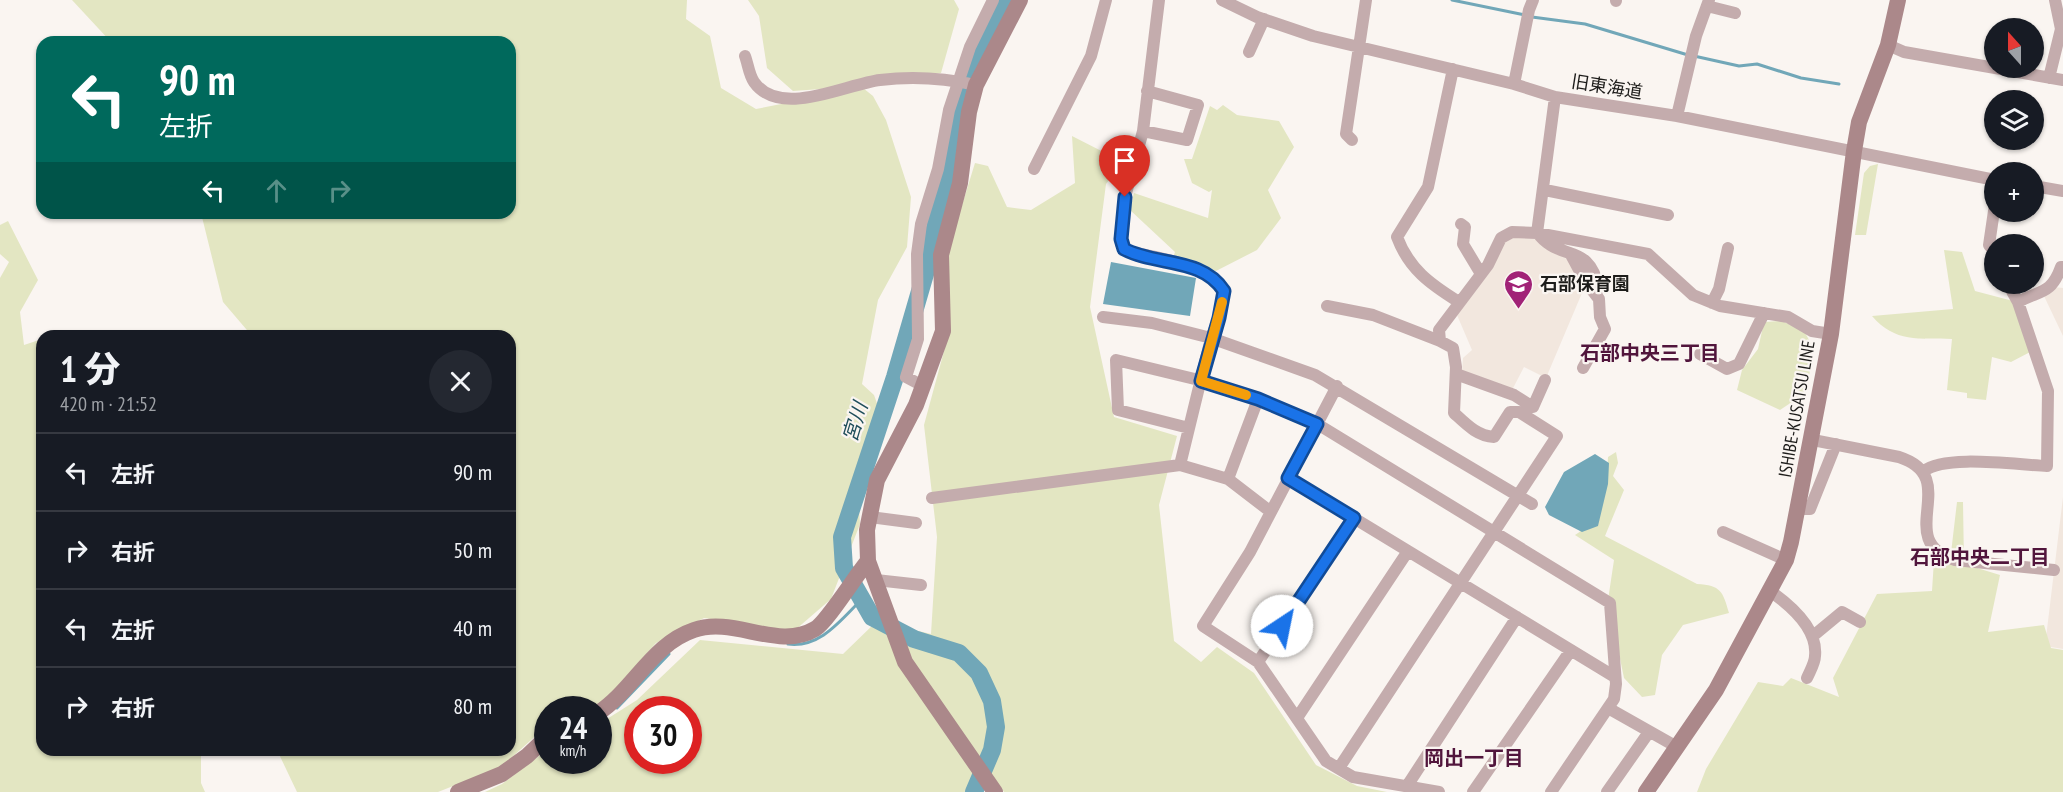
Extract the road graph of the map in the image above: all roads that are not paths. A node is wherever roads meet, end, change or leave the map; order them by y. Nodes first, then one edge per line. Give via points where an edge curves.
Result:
1 (993, 0) edge
2 (1020, 0) edge
3 (1106, 0) edge
4 (1159, 0) edge
5 (1222, 0) edge
6 (1366, 0) edge
7 (1533, 0) edge
8 (1898, 0) edge
9 (2055, 0) edge
10 (1708, 3) edge
11 (1735, 13) dead end
12 (1264, 19) junction
13 (1888, 45) junction
14 (1358, 49) junction
15 (1249, 52) dead end
16 (745, 56) dead end
17 (1453, 69) junction
18 (2049, 78) junction
19 (2063, 80) edge
20 (958, 81) junction
21 (1514, 84) junction
22 (976, 85) junction
23 (1147, 91) junction
24 (1555, 97) junction
25 (1677, 116) junction
26 (1143, 131) junction
27 (1352, 140) dead end
28 (1854, 151) junction
29 (1034, 169) dead end
30 (1984, 178) edge
31 (2044, 188) edge
32 (1545, 190) junction
33 (2063, 191) edge
34 (1668, 215) dead end
35 (1461, 224) dead end
36 (1537, 233) junction
37 (1728, 248) dead end
38 (1570, 253) junction
39 (2063, 267) edge
40 (1481, 274) junction
41 (1599, 289) dead end
42 (2014, 294) edge
43 (1459, 302) junction
44 (2018, 302) junction
45 (1712, 303) junction
46 (1327, 306) dead end
47 (1764, 313) junction
48 (1103, 317) dead end
49 (1831, 334) junction
50 (1212, 338) junction
51 (1440, 341) junction
52 (1700, 354) dead end
53 (1583, 368) dead end
54 (1456, 374) junction
55 (1545, 380) dead end
56 (1201, 381) junction
57 (921, 385) junction
58 (1337, 386) junction
59 (1258, 399) junction
60 (1317, 424) junction
61 (1189, 428) junction
62 (1813, 440) junction
63 (1836, 444) junction
64 (1180, 465) junction
65 (1924, 471) junction
66 (1288, 478) junction
67 (1228, 479) junction
68 (1519, 496) junction
69 (932, 498) dead end
70 (1532, 504) dead end
71 (1798, 509) junction
72 (1271, 512) junction
73 (870, 517) junction
74 (1354, 518) junction
75 (916, 523) dead end
76 (1723, 532) dead end
77 (1495, 533) junction
78 (1408, 551) junction
79 (1786, 560) junction
80 (868, 561) junction
81 (2054, 570) dead end
82 (876, 580) junction
83 (1461, 583) junction
84 (921, 585) dead end
85 (1770, 591) junction
86 (1517, 617) junction
87 (1860, 622) dead end
88 (1813, 636) junction
89 (1570, 650) junction
90 (1258, 662) junction
91 (1615, 677) junction
92 (1807, 678) dead end
93 (612, 698) edge
94 (1608, 708) junction
95 (1297, 718) junction
96 (1649, 732) junction
97 (1677, 747) junction
98 (534, 749) edge
99 (1339, 768) junction
100 (989, 782) edge
101 (1407, 786) junction
102 (458, 792) edge
103 (1439, 792) edge
104 (1473, 792) edge
105 (1551, 792) edge
106 (1607, 792) edge
107 (1646, 792) edge

1 - 20 street
2 - 22 street
3 - 29 street via 1090,56
4 - 23 street
5 - 12 street, 旧東海道
6 - 14 street
7 - 21 street
8 - 13 street, ISHIBE-KUSATSU LINE
9 - 18 street via 2061,29
10 - 11 street
10 - 25 street
12 - 14 street, 旧東海道
12 - 15 street
13 - 18 street via 1904,52
13 - 28 street, ISHIBE-KUSATSU LINE via 1859,122
14 - 17 street, 旧東海道
14 - 27 street via 1346,134
16 - 20 street via 754,82 769,95 791,98 822,96 877,80
17 - 21 street, 旧東海道
17 - 43 street via 1428,187 1397,237 1403,255 1417,273
18 - 19 street
20 - 22 street
20 - 57 street via 921,224 917,254 918,339 907,378
21 - 24 street, 旧東海道
22 - 57 street via 960,183 941,255 943,331
23 - 26 street
23 - 26 street via 1198,105 1187,140
24 - 25 street, 旧東海道
24 - 32 street
25 - 28 street, 旧東海道
26 - 50 street via 1125,197 1121,244 1128,251 1198,269 1219,284 1224,291
28 - 30 street, 旧東海道
28 - 49 street, ISHIBE-KUSATSU LINE
31 - 33 street
32 - 34 street
32 - 36 street
35 - 40 street via 1465,227 1463,244
36 - 38 street
36 - 40 street via 1512,232 1501,238
36 - 45 street via 1648,254 1693,295
37 - 45 street via 1719,290
38 - 41 street via 1590,264
38 - 53 street via 1599,299 1605,329
39 - 44 street via 2044,292
40 - 43 street
42 - 44 street
43 - 51 street via 1439,330
44 - 65 street via 2048,391 2047,466 1954,460 1931,465
45 - 47 street
46 - 51 street via 1373,315
47 - 49 street via 1788,317 1812,332
47 - 52 street via 1739,364 1727,369
48 - 50 street via 1152,323
49 - 62 street, ISHIBE-KUSATSU LINE
50 - 56 street
50 - 58 street via 1283,362
51 - 54 street via 1453,348
54 - 55 street via 1514,395 1533,407
54 - 68 street via 1454,413 1470,428 1494,437 1510,412 1519,412 1557,436
56 - 59 street
56 - 61 street
56 - 61 street via 1116,360 1118,410
57 - 73 street via 877,480
58 - 60 street
58 - 68 street
59 - 60 street
59 - 67 street
60 - 66 street
60 - 77 street
61 - 64 street
62 - 63 street
62 - 71 street, ISHIBE-KUSATSU LINE
63 - 65 street via 1899,457
63 - 71 street via 1810,509
64 - 67 street
64 - 69 street
65 - 81 street via 1929,539 1941,555 1955,560
66 - 72 street
66 - 74 street
67 - 72 street
68 - 70 street
68 - 77 street
71 - 79 street, ISHIBE-KUSATSU LINE
72 - 90 street via 1203,626
73 - 75 street
73 - 80 street
74 - 78 street
74 - 90 street
76 - 79 street
77 - 83 street
77 - 91 street via 1610,603
78 - 83 street
78 - 95 street
79 - 85 street, ISHIBE-KUSATSU LINE
80 - 82 street
80 - 93 street via 816,628 793,638 721,627 695,629 666,645
82 - 84 street
82 - 100 street via 905,662
83 - 86 street
83 - 99 street
85 - 88 street via 1784,601
85 - 97 street, ISHIBE-KUSATSU LINE via 1716,690
86 - 89 street
86 - 101 street
87 - 88 street via 1842,612
88 - 92 street via 1816,657
89 - 91 street
89 - 104 street
90 - 95 street
91 - 94 street via 1614,699
94 - 96 street
94 - 105 street
95 - 99 street via 1326,761
96 - 97 street
96 - 106 street
97 - 107 street, ISHIBE-KUSATSU LINE
98 - 102 street via 502,774
99 - 101 street via 1353,777
101 - 103 street

